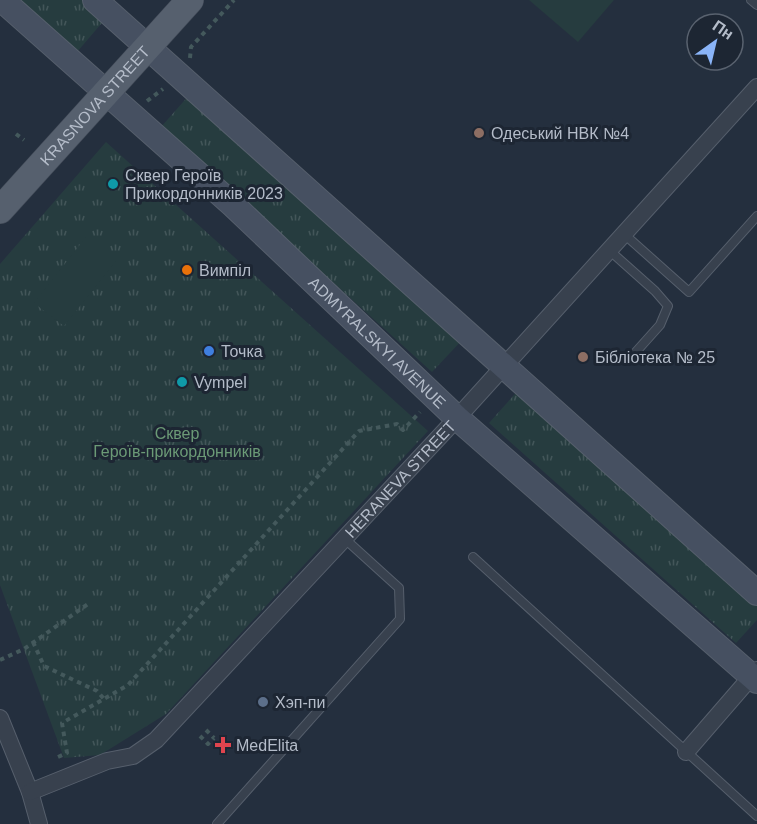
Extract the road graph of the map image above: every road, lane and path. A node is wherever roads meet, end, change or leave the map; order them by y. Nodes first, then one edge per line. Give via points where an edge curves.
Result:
1 (2, 0) edge
2 (95, 0) edge
3 (190, 0) edge
4 (234, 0) edge
5 (751, 0) edge
6 (757, 5) edge
7 (148, 47) junction
8 (180, 76) junction
9 (757, 87) edge
10 (105, 92) junction
11 (16, 134) dead end
12 (24, 140) dead end
13 (0, 210) edge
14 (757, 216) edge
15 (624, 234) junction
16 (609, 250) junction
17 (634, 354) dead end
18 (504, 367) junction
19 (420, 412) dead end
20 (457, 418) junction
21 (345, 539) junction
22 (473, 557) dead end
23 (757, 593) edge
24 (88, 604) dead end
25 (33, 642) junction
26 (0, 660) edge
27 (755, 675) edge
28 (104, 699) junction
29 (0, 718) edge
30 (206, 730) dead end
31 (200, 736) dead end
32 (686, 752) junction
33 (58, 757) dead end
34 (30, 792) junction
35 (757, 816) edge
36 (39, 824) edge
37 (217, 824) edge

1 - 10 main road, ADMYRALSKYI AVENUE
2 - 7 main road
3 - 7 main road, KRASNOVA STREET
4 - 8 path via 191,47 189,67
5 - 6 lane
7 - 8 main road
7 - 10 main road, KRASNOVA STREET
8 - 18 main road
9 - 15 street, HERANEVA STREET
10 - 13 main road, KRASNOVA STREET
10 - 20 main road, ADMYRALSKYI AVENUE via 233,205
11 - 12 path
14 - 15 lane via 689,292
15 - 16 street, HERANEVA STREET
16 - 17 lane via 668,306 660,325
16 - 18 street, HERANEVA STREET
18 - 20 street, HERANEVA STREET
18 - 23 main road
19 - 28 path via 404,430 397,424 359,431 128,685
20 - 21 street, HERANEVA STREET
20 - 27 main road, ADMYRALSKYI AVENUE
21 - 34 street, HERANEVA STREET via 156,740 133,756 107,761
21 - 37 lane via 399,588 400,619
22 - 32 lane
24 - 25 path
25 - 26 path
25 - 28 path via 44,666
27 - 32 street
28 - 33 path via 62,723 67,753
29 - 34 street
30 - 31 path via 215,738 208,744
32 - 35 lane
34 - 36 street

